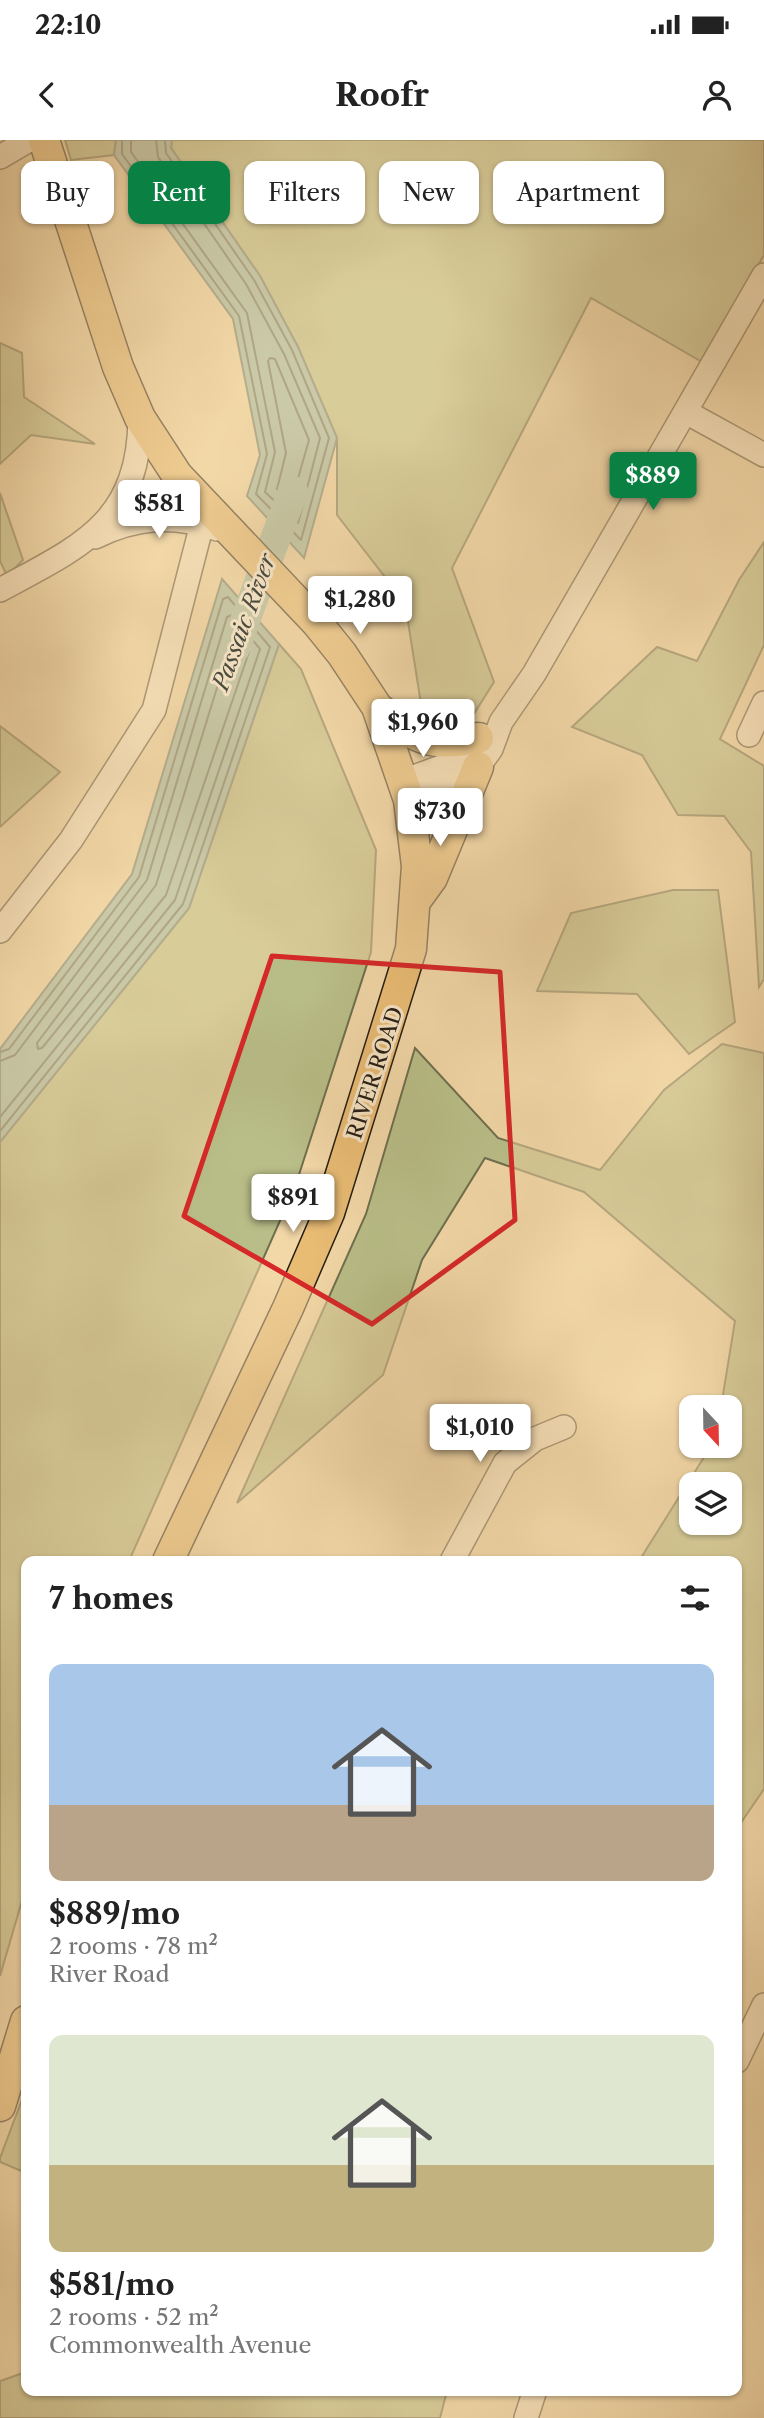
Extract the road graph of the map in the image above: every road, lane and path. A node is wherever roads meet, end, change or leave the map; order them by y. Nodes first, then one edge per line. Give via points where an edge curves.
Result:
1 (29, 140) edge
2 (44, 140) edge
3 (0, 157) edge
4 (764, 275) edge
5 (686, 412) junction
6 (140, 418) junction
7 (764, 455) edge
8 (202, 524) junction
9 (235, 536) junction
10 (80, 546) junction
11 (0, 590) edge
12 (764, 703) edge
13 (377, 707) junction
14 (749, 736) dead end
15 (485, 742) junction
16 (406, 790) junction
17 (416, 900) junction
18 (0, 931) edge
19 (564, 1427) dead end
20 (170, 1556) edge
21 (455, 1556) edge
22 (764, 2005) edge
23 (21, 2037) edge
24 (742, 2051) edge
25 (0, 2106) edge
26 (533, 2396) edge
27 (526, 2418) edge

1 - 3 street
2 - 6 main road via 118,367
4 - 5 street
5 - 7 street
5 - 15 street via 534,674
6 - 9 main road via 184,484
6 - 10 street via 128,484 108,518
8 - 9 street
8 - 10 street via 183,519 143,520
8 - 18 street via 154,710 71,840
9 - 13 main road via 342,654
10 - 11 street
12 - 14 street
13 - 15 main road via 412,736 430,743
13 - 16 main road, RIVER ROAD
15 - 16 street via 442,791
15 - 17 main road via 432,878
16 - 17 main road, RIVER ROAD
17 - 20 main road, RIVER ROAD via 411,949 398,998 329,1213
19 - 21 street via 535,1439 505,1463
22 - 24 street
23 - 25 main road
26 - 27 street

